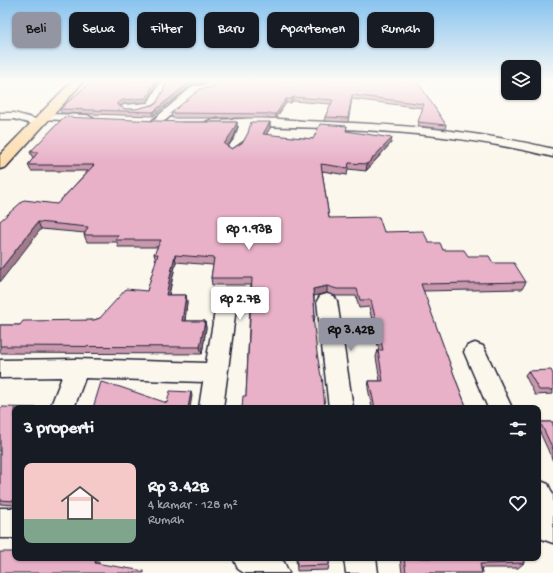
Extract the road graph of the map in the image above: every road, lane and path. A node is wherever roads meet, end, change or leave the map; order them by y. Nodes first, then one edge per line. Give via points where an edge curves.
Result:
1 (54, 108) edge
2 (142, 108) edge
3 (174, 108) edge
4 (0, 116) edge
5 (123, 116) edge
6 (95, 118) edge
7 (42, 120) junction
8 (142, 121) edge
9 (157, 122) junction
10 (177, 122) edge
11 (245, 122) junction
12 (199, 123) edge
13 (232, 150) edge
14 (553, 153) edge
15 (0, 164) edge
16 (227, 300) dead end
17 (327, 301) dead end
18 (476, 352) dead end
19 (77, 368) junction
20 (0, 369) edge
21 (216, 373) junction
22 (63, 405) edge
23 (211, 405) edge
24 (341, 405) edge
25 (499, 405) edge
26 (541, 501) edge
27 (0, 523) edge
28 (12, 523) edge
29 (553, 528) edge
30 (254, 561) edge
31 (360, 561) edge
32 (273, 573) edge
33 (362, 573) edge

1 - 7 main road
2 - 5 street
3 - 9 street
4 - 7 street
6 - 7 street
7 - 15 main road
8 - 9 street
9 - 10 street
11 - 12 street
11 - 13 street via 240,143
11 - 14 street via 446,134 509,143
16 - 21 street
17 - 24 street
18 - 25 street
19 - 20 street
19 - 21 street
19 - 22 street
21 - 23 street
26 - 29 street
27 - 28 street
30 - 32 street
31 - 33 street

